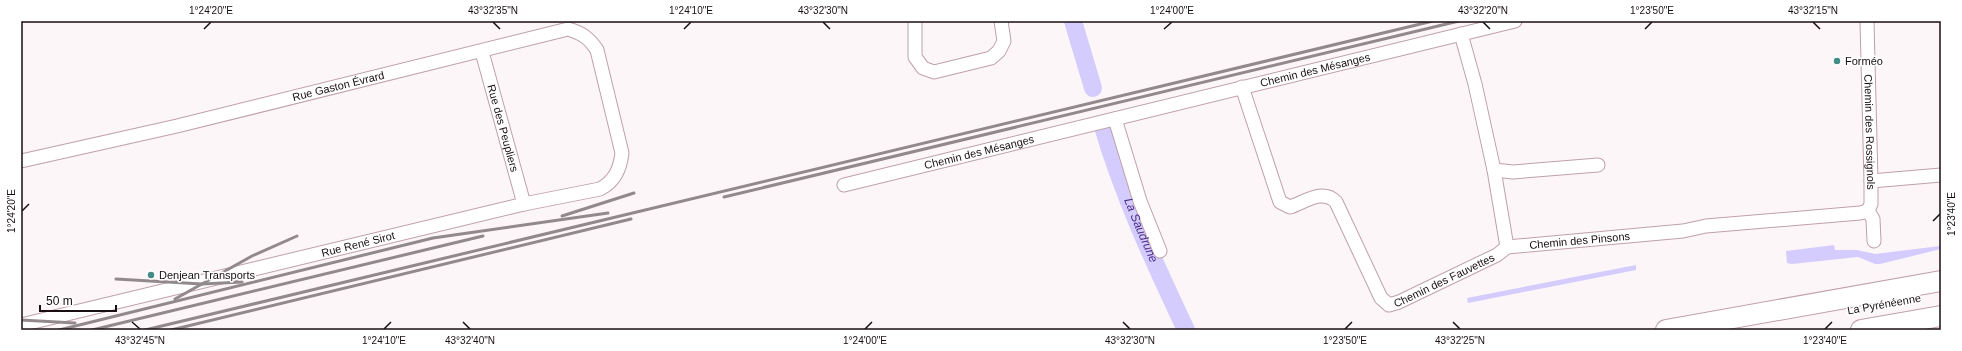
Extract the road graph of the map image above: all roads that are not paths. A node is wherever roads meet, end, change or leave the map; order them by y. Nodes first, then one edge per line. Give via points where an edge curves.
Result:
1 (915, 21) edge
2 (1001, 21) edge
3 (1515, 21) edge
4 (1867, 21) edge
5 (1461, 34) junction
6 (482, 52) junction
7 (1242, 87) junction
8 (610, 101) joint
9 (1115, 118) junction
10 (21, 161) edge
11 (1598, 165) dead end
12 (1494, 170) junction
13 (1941, 175) edge
14 (1871, 181) junction
15 (844, 185) dead end
16 (524, 204) junction
17 (1868, 211) junction
18 (1874, 241) dead end
19 (1507, 247) junction
20 (1160, 251) dead end
21 (1941, 272) edge
22 (1941, 281) edge
23 (1883, 292) junction
24 (1941, 294) edge
25 (1941, 316) edge
26 (21, 325) edge
27 (1666, 330) edge
28 (1733, 330) edge
29 (1861, 330) edge

1 - 2 street via 915,57 923,68 934,72 991,58 1004,42
3 - 5 street, Chemin des Mésanges
4 - 14 street, Chemin des Rossignols
5 - 7 street, Chemin des Mésanges
5 - 12 street
6 - 8 street, Rue Gaston Évrard via 568,29 582,34 597,50
6 - 10 street, Rue Gaston Évrard
6 - 16 street, Rue des Peupliers
7 - 9 street, Chemin des Mésanges
7 - 19 street, Chemin des Fauvettes via 1280,202 1290,207 1318,196 1331,197 1336,202 1381,298 1390,305 1497,255
8 - 16 street, Rue René Sirot via 622,153 620,167 608,184 600,189
9 - 15 street, Chemin des Mésanges
9 - 20 street via 1140,201
11 - 12 street via 1513,172
12 - 19 street
13 - 14 street
14 - 17 street, Chemin des Rossignols via 1871,204
16 - 26 street, Rue René Sirot
17 - 18 street, Chemin des Rossignols via 1872,219
17 - 19 street, Chemin des Pinsons
21 - 23 highway via 1896,282
22 - 23 highway
23 - 27 highway
24 - 28 highway, La Pyrénéenne
25 - 29 highway, La Pyrénéenne

